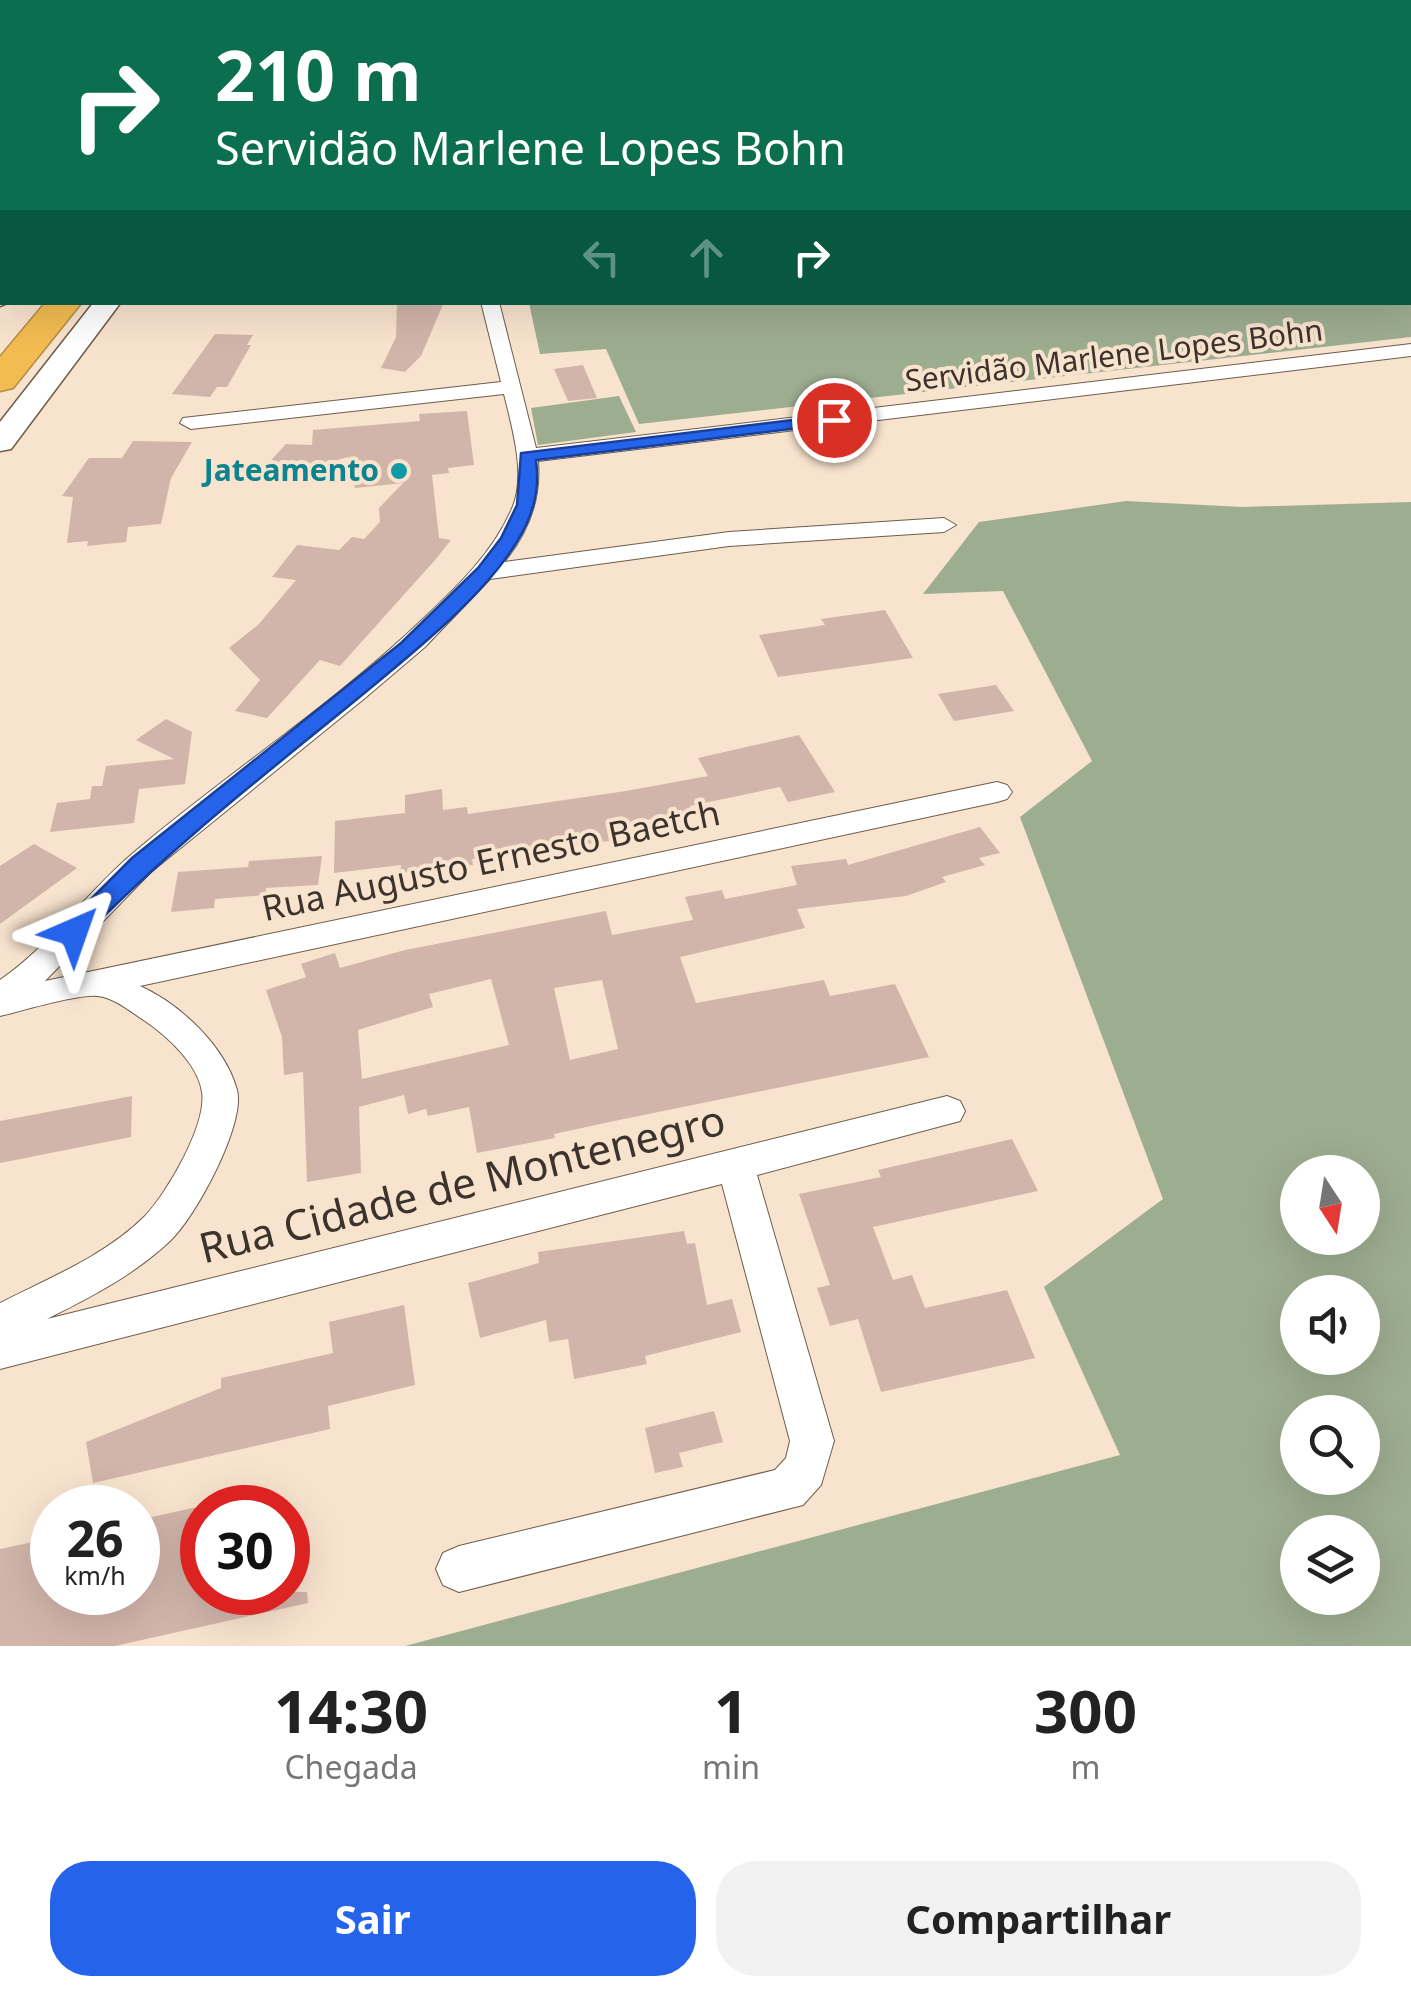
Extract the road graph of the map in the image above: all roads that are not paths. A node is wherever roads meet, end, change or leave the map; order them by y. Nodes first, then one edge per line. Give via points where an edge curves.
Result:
1 (34, 305) edge
2 (62, 305) edge
3 (106, 305) edge
4 (491, 305) edge
5 (0, 344) edge
6 (1411, 350) edge
7 (0, 380) edge
8 (510, 387) junction
9 (191, 423) dead end
10 (0, 442) edge
11 (527, 456) junction
12 (944, 525) dead end
13 (484, 572) junction
14 (998, 792) dead end
15 (98, 982) junction
16 (0, 999) edge
17 (947, 1111) dead end
18 (735, 1164) junction
19 (0, 1323) edge
20 (0, 1350) edge
21 (459, 1569) dead end

1 - 5 highway
2 - 7 highway
3 - 10 main road
4 - 8 street
6 - 11 street, Servidão Marlene Lopes Bohn
8 - 9 street
8 - 11 street
11 - 13 street via 526,505 510,540
12 - 13 street via 729,539
13 - 16 street via 408,647 140,864 52,959
14 - 15 street, Rua Augusto Ernesto Baetch
15 - 16 street, Rua Augusto Ernesto Baetch
15 - 19 street via 166,1018 195,1046 220,1092 214,1130 159,1227 101,1272
17 - 18 street, Rua Cidade de Montenegro
18 - 20 street, Rua Cidade de Montenegro
18 - 21 street via 812,1441 805,1470 786,1490

